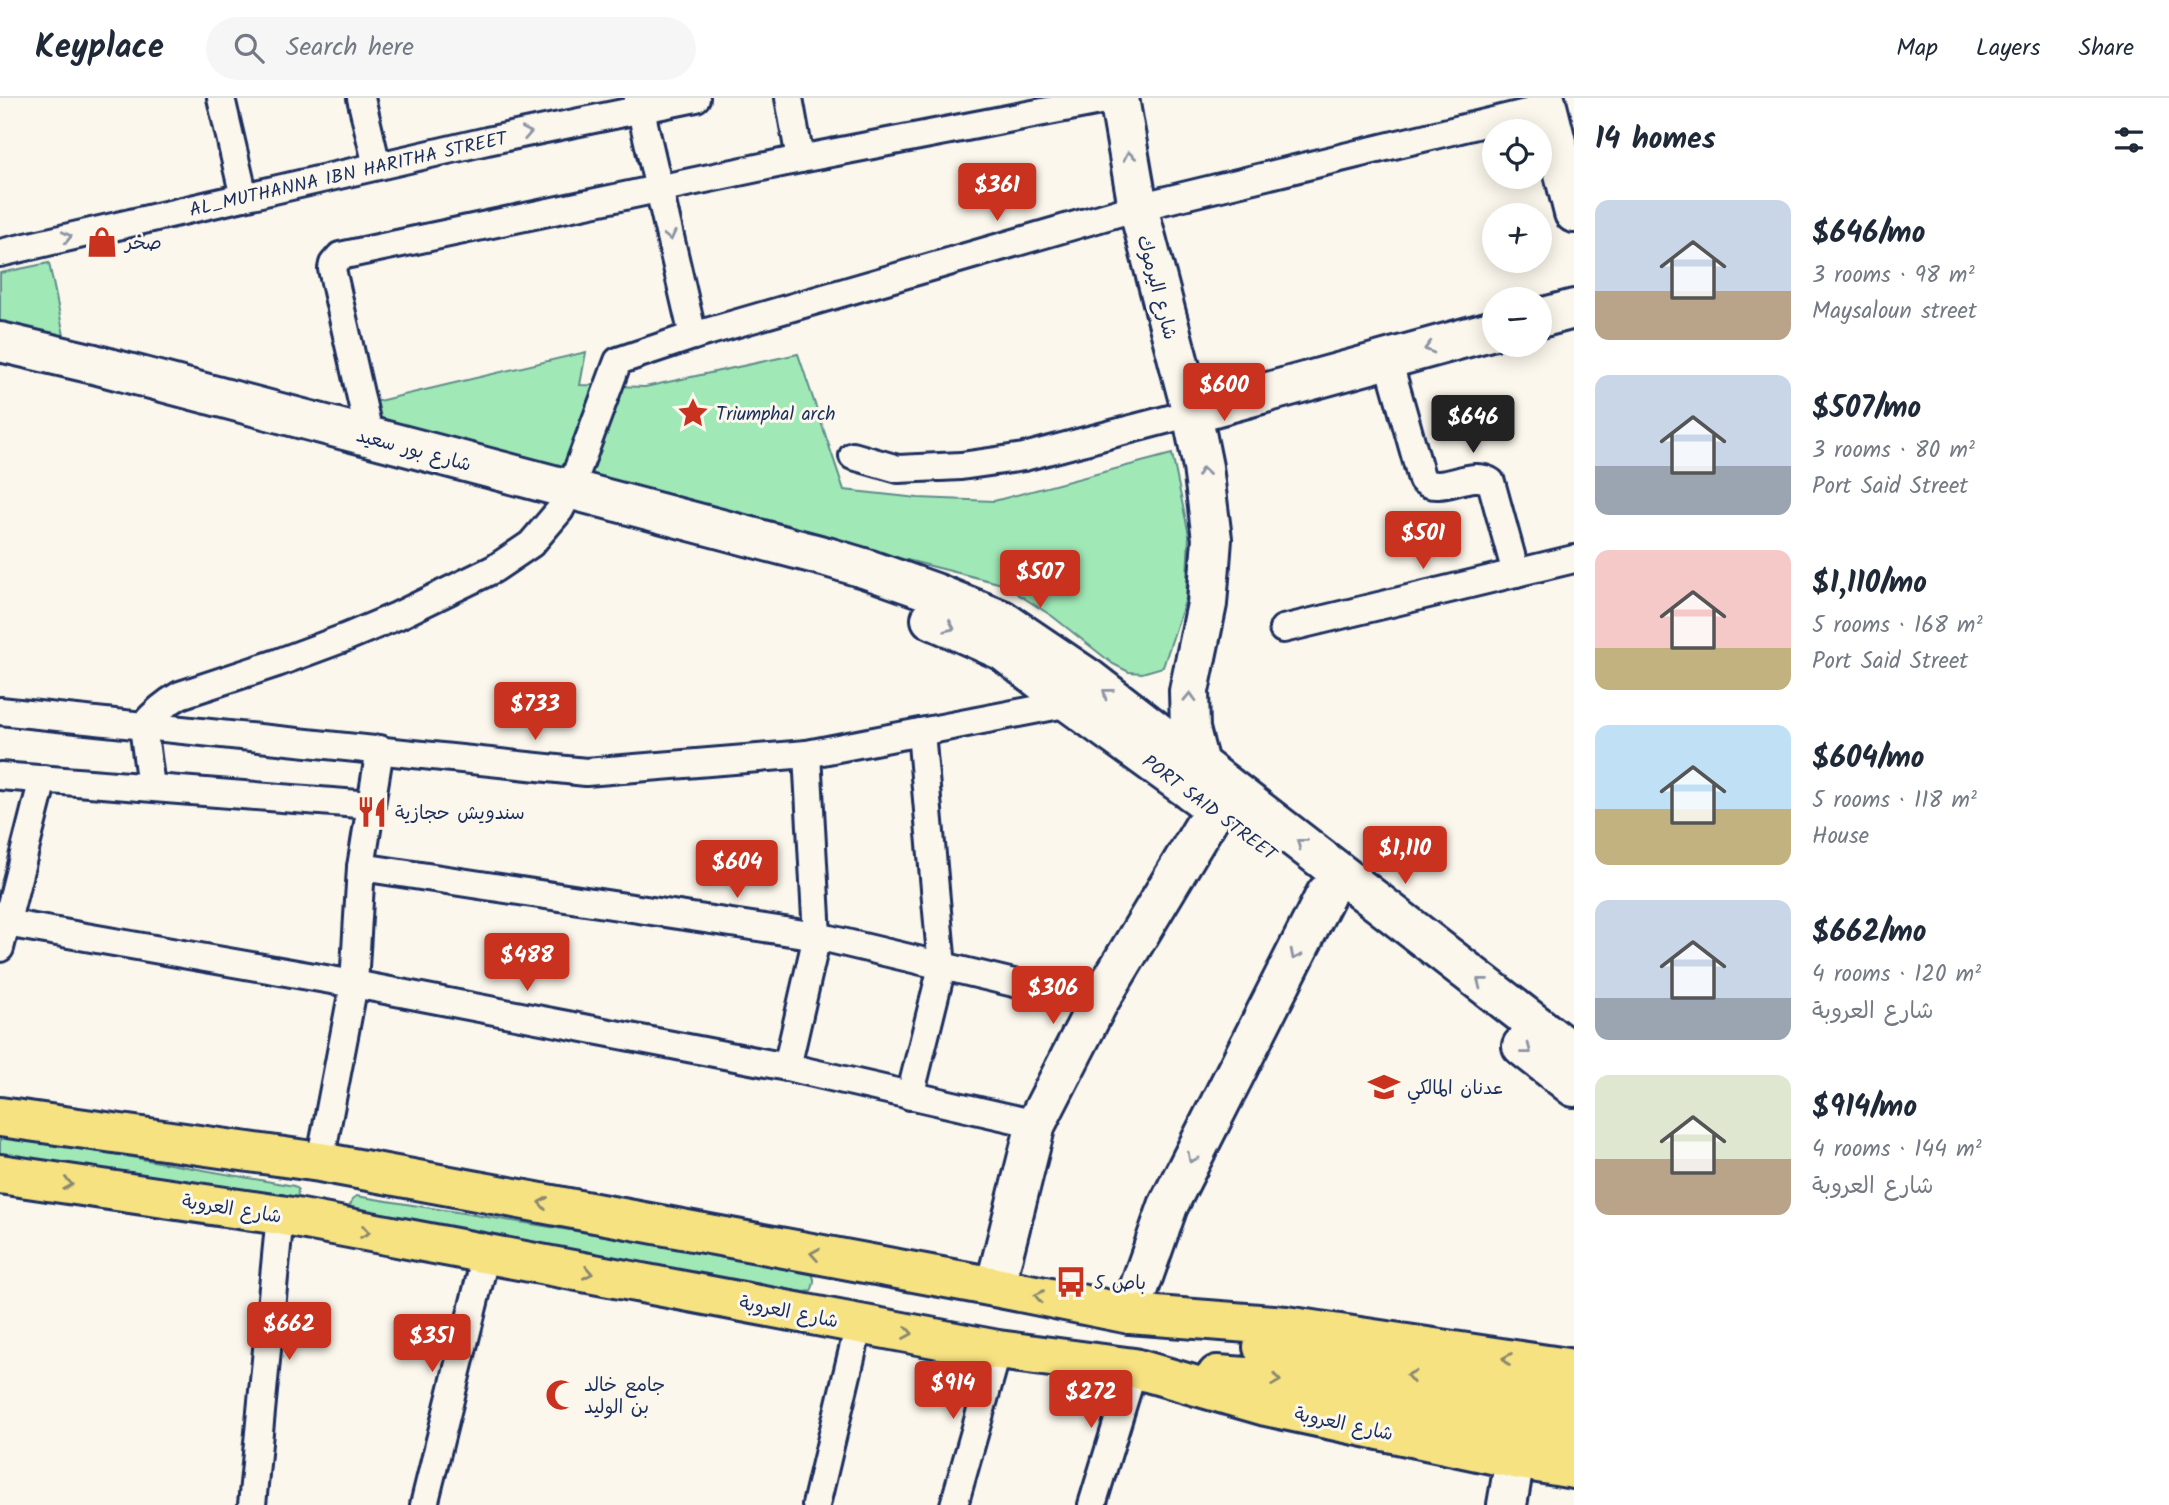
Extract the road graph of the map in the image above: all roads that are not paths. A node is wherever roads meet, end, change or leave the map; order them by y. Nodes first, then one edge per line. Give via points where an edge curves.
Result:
1 (221, 98) edge
2 (361, 98) edge
3 (696, 98) edge
4 (789, 98) edge
5 (1117, 98) edge
6 (1546, 103) edge
7 (640, 104) edge
8 (800, 159) junction
9 (377, 166) junction
10 (659, 189) junction
11 (244, 197) junction
12 (1138, 207) junction
13 (1574, 213) edge
14 (0, 253) edge
15 (1574, 309) edge
16 (1552, 315) edge
17 (1482, 333) edge
18 (693, 336) junction
19 (0, 342) edge
20 (1388, 359) junction
21 (1192, 413) junction
22 (370, 438) junction
23 (853, 456) dead end
24 (570, 490) junction
25 (827, 557) junction
26 (1574, 559) edge
27 (1516, 573) junction
28 (1283, 629) dead end
29 (1070, 703) junction
30 (0, 711) edge
31 (143, 726) junction
32 (921, 732) junction
33 (380, 749) junction
34 (807, 754) junction
35 (1199, 764) junction
36 (0, 776) edge
37 (43, 779) junction
38 (151, 788) junction
39 (371, 805) junction
40 (1215, 808) junction
41 (361, 867) junction
42 (1326, 894) junction
43 (2, 931) edge
44 (817, 936) junction
45 (942, 967) junction
46 (354, 984) junction
47 (1098, 1003) junction
48 (1574, 1054) edge
49 (787, 1067) junction
50 (1574, 1087) edge
51 (910, 1096) junction
52 (0, 1117) edge
53 (1036, 1124) junction
54 (320, 1162) junction
55 (0, 1174) edge
56 (298, 1219) junction
57 (486, 1254) junction
58 (995, 1287) junction
59 (1130, 1314) junction
60 (859, 1324) junction
61 (998, 1350) junction
62 (1134, 1368) junction
63 (1574, 1369) edge
64 (1574, 1407) edge
65 (1574, 1437) edge
66 (1515, 1459) junction
67 (1574, 1469) edge
68 (252, 1505) edge
69 (424, 1505) edge
70 (816, 1505) edge
71 (954, 1505) edge
72 (1092, 1505) edge
73 (1507, 1505) edge

1 - 11 street
2 - 9 street
3 - 7 street, AL_MUTHANNA IBN HARITHA STREET
4 - 8 street
5 - 8 street
12 -> 5 main road, شارع اليرموك
6 - 12 street
6 - 13 main road
9 -> 7 street, AL_MUTHANNA IBN HARITHA STREET
7 - 10 street
8 - 10 street
9 - 11 street, AL_MUTHANNA IBN HARITHA STREET
10 -> 18 street
10 - 22 street via 336,260 333,274
14 -> 11 street, AL_MUTHANNA IBN HARITHA STREET
12 - 18 street
12 - 21 main road, شارع اليرموك
15 - 16 main road
17 -> 20 main road
18 - 24 street via 618,361
19 - 22 main road, شارع بور سعيد
20 - 21 main road
20 - 27 street via 1422,480 1431,485 1483,478 1491,482
21 - 23 street via 1024,457 961,466 898,469
35 -> 21 main road, شارع اليرموك via 1190,729 1189,691 1206,604 1212,539
22 - 24 main road, شارع بور سعيد
24 - 25 main road, شارع بور سعيد
24 - 31 street via 560,510 531,544 494,569 347,636 180,695
25 -> 29 main road, PORT SAID STREET via 928,617 1003,651
35 -> 25 main road via 1089,679 1002,620
26 - 27 street
27 - 28 street
29 - 32 street
29 - 40 main road, PORT SAID STREET
30 - 31 street
31 - 33 street
31 - 38 street
32 - 34 street
32 - 45 street
33 - 34 street via 586,772
33 - 39 street
34 - 44 street
48 -> 35 main road
36 - 37 street
37 - 38 street
37 - 43 street
38 - 39 street
39 - 41 street
40 - 42 main road, PORT SAID STREET
40 - 47 main road
41 - 44 street
41 - 46 street
42 -> 50 main road, PORT SAID STREET
42 -> 59 main road via 1168,1206
43 - 46 street
44 - 45 street
44 - 49 street
45 - 47 street
45 - 51 street
46 - 49 street
46 - 54 street
47 - 53 main road
49 - 51 street
51 - 53 street
52 - 54 main road
53 - 58 main road
54 - 56 main road
58 -> 54 main road
55 -> 56 main road, شارع العروبة
56 -> 57 main road, شارع العروبة
56 - 68 street
57 -> 60 main road, شارع العروبة
57 - 69 street
59 -> 58 main road
63 -> 59 main road via 1286,1326
64 -> 59 main road via 1280,1351
60 -> 61 main road, شارع العروبة
60 - 70 street
61 - 62 main road, شارع العروبة
61 - 71 street
62 -> 65 main road via 1275,1380
62 - 66 main road, شارع العروبة via 1266,1406
62 - 72 street
66 - 67 main road, شارع العروبة
66 - 73 main road

